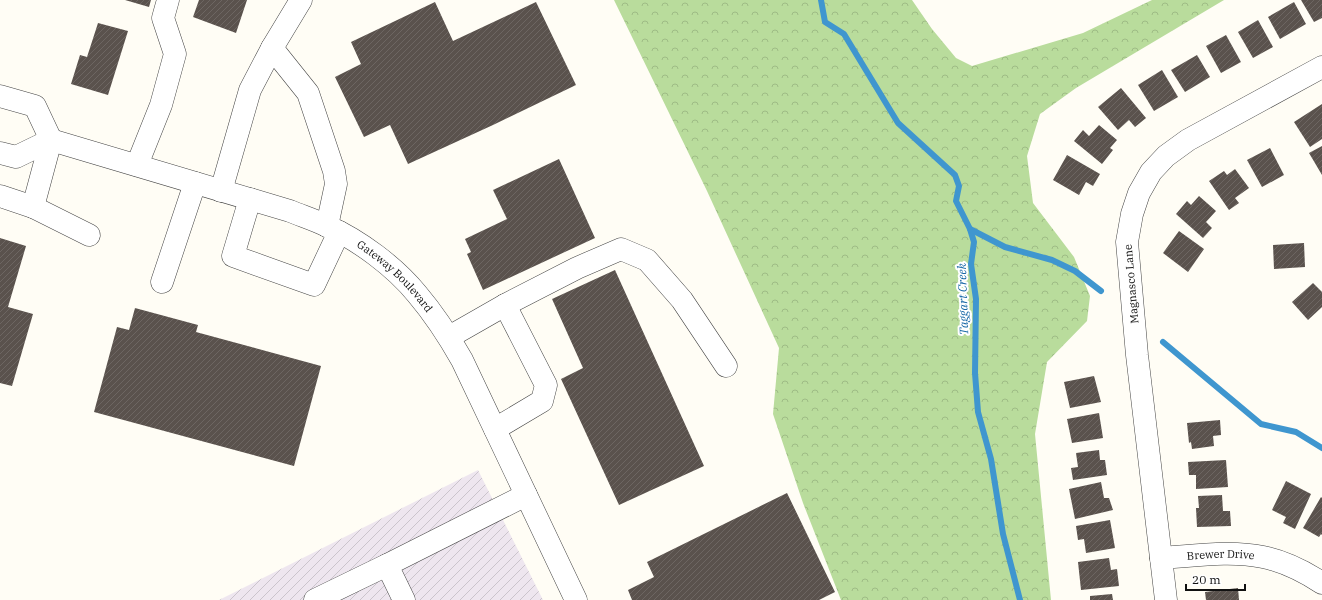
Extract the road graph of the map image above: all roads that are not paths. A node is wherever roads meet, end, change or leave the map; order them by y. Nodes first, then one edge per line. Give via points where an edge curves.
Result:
1 (168, 0) edge
2 (301, 0) edge
3 (272, 48) junction
4 (1322, 67) edge
5 (0, 96) edge
6 (51, 140) junction
7 (0, 153) edge
8 (138, 165) junction
9 (195, 183) junction
10 (221, 191) junction
11 (0, 196) edge
12 (250, 199) junction
13 (34, 207) junction
14 (333, 229) junction
15 (89, 235) dead end
16 (162, 282) dead end
17 (505, 305) junction
18 (449, 337) junction
19 (726, 366) dead end
20 (495, 429) junction
21 (526, 495) junction
22 (1161, 558) junction
23 (387, 566) junction
24 (1322, 583) edge
25 (315, 600) edge
26 (404, 600) edge
27 (576, 600) edge
28 (1166, 600) edge

1 - 8 street via 163,18 175,54 161,105
2 - 3 street
3 - 10 street via 250,90
3 - 14 street via 308,93 334,171 336,184
4 - 22 street, Magnasco Lane via 1188,140 1166,156 1151,172 1139,193 1132,214 1127,242
5 - 6 street via 35,106
6 - 7 street via 16,157
6 - 8 street, Gateway Boulevard
6 - 13 street
8 - 9 street, Gateway Boulevard
9 - 10 street, Gateway Boulevard
9 - 16 street
10 - 12 street, Gateway Boulevard
11 - 13 street
12 - 14 street, Gateway Boulevard via 290,211
12 - 14 street via 233,256 314,285
13 - 15 street
14 - 18 street, Gateway Boulevard via 378,257 408,284
17 - 18 street
17 - 19 street via 577,268 621,249 647,260 682,300
17 - 20 street via 546,385 542,400
18 - 20 street, Gateway Boulevard
20 - 21 street, Gateway Boulevard
21 - 23 street
21 - 27 street, Gateway Boulevard
22 - 24 street, Brewer Drive via 1228,554 1263,557 1287,565
22 - 28 street, Magnasco Lane
23 - 25 street
23 - 26 street

